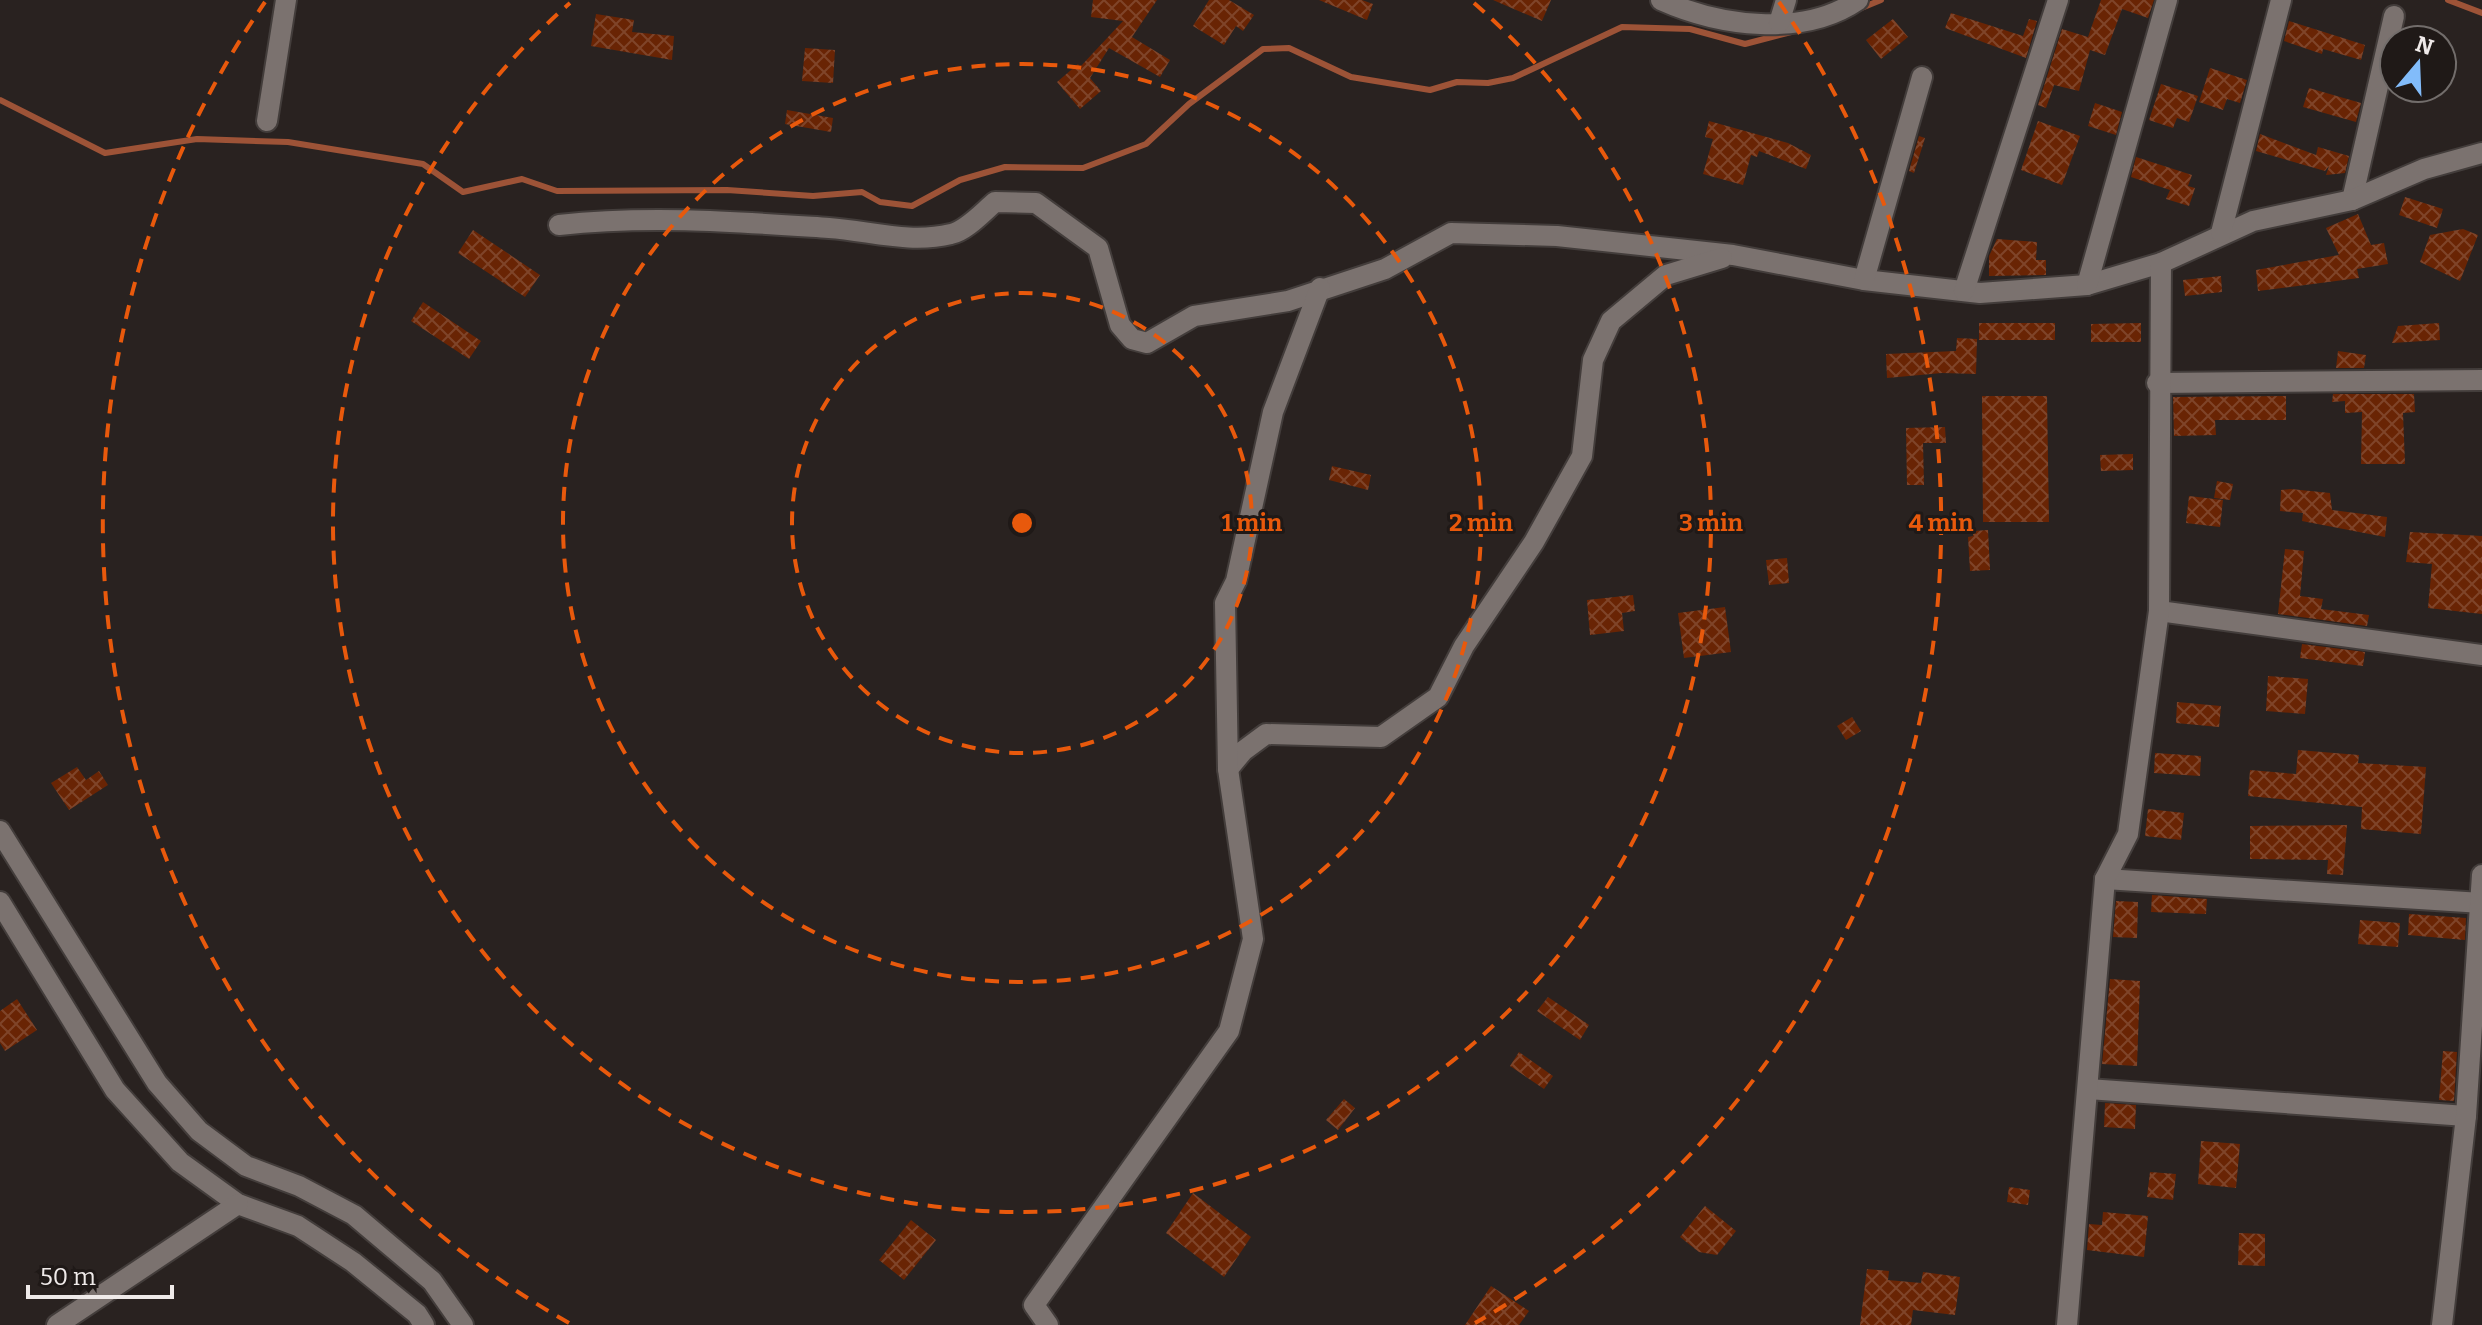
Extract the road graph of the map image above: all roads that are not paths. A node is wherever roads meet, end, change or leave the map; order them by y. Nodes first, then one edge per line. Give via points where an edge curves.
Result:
1 (286, 0) edge
2 (1661, 0) edge
3 (1786, 0) edge
4 (1858, 0) edge
5 (2058, 0) edge
6 (2167, 0) edge
7 (2281, 0) edge
8 (2394, 16) dead end
9 (1779, 23) junction
10 (1922, 77) dead end
11 (267, 121) dead end
12 (2482, 153) edge
13 (2352, 200) junction
14 (559, 225) dead end
15 (2221, 233) junction
16 (1733, 255) junction
17 (2161, 263) junction
18 (1864, 280) junction
19 (2087, 285) junction
20 (1320, 288) junction
21 (1964, 291) junction
22 (2482, 380) edge
23 (2157, 383) junction
24 (2159, 611) junction
25 (2482, 655) edge
26 (1228, 769) junction
27 (0, 831) edge
28 (2482, 875) edge
29 (2105, 879) junction
30 (0, 902) edge
31 (2480, 903) edge
32 (2088, 1089) junction
33 (2466, 1116) junction
34 (238, 1204) junction
35 (57, 1325) edge
36 (424, 1325) edge
37 (463, 1325) edge
38 (1048, 1325) edge
39 (2067, 1325) edge
40 (2442, 1325) edge

1 - 11 street
2 - 9 street via 1728,20
3 - 9 street
4 - 9 street via 1809,21
5 - 21 street
6 - 19 street
7 - 15 street
8 - 13 street
10 - 18 street
12 - 13 street via 2424,169
13 - 15 street
14 - 20 street via 684,218 923,239 955,233 995,202 1036,203 1098,248 1120,325 1132,339 1147,343 1194,316 1288,301
15 - 17 street
16 - 18 street
16 - 20 street via 1557,236 1451,233 1385,269
16 - 26 street via 1666,275 1611,321 1593,360 1582,456 1438,697 1381,737 1266,734
17 - 19 street
17 - 23 street
18 - 21 street
19 - 21 street
20 - 26 street via 1273,412 1236,581 1225,603
22 - 23 street
23 - 24 street via 2162,470
24 - 25 street
24 - 29 street via 2128,834
26 - 38 street via 1253,939 1229,1031 1034,1305
27 - 37 street via 157,1083 199,1131 246,1166 354,1215 432,1281
28 - 31 street
29 - 31 street
29 - 32 street
30 - 34 street via 115,1090 180,1162
31 - 33 street
32 - 33 street
32 - 39 street
33 - 40 street
34 - 35 street
34 - 36 street via 298,1226 353,1262

